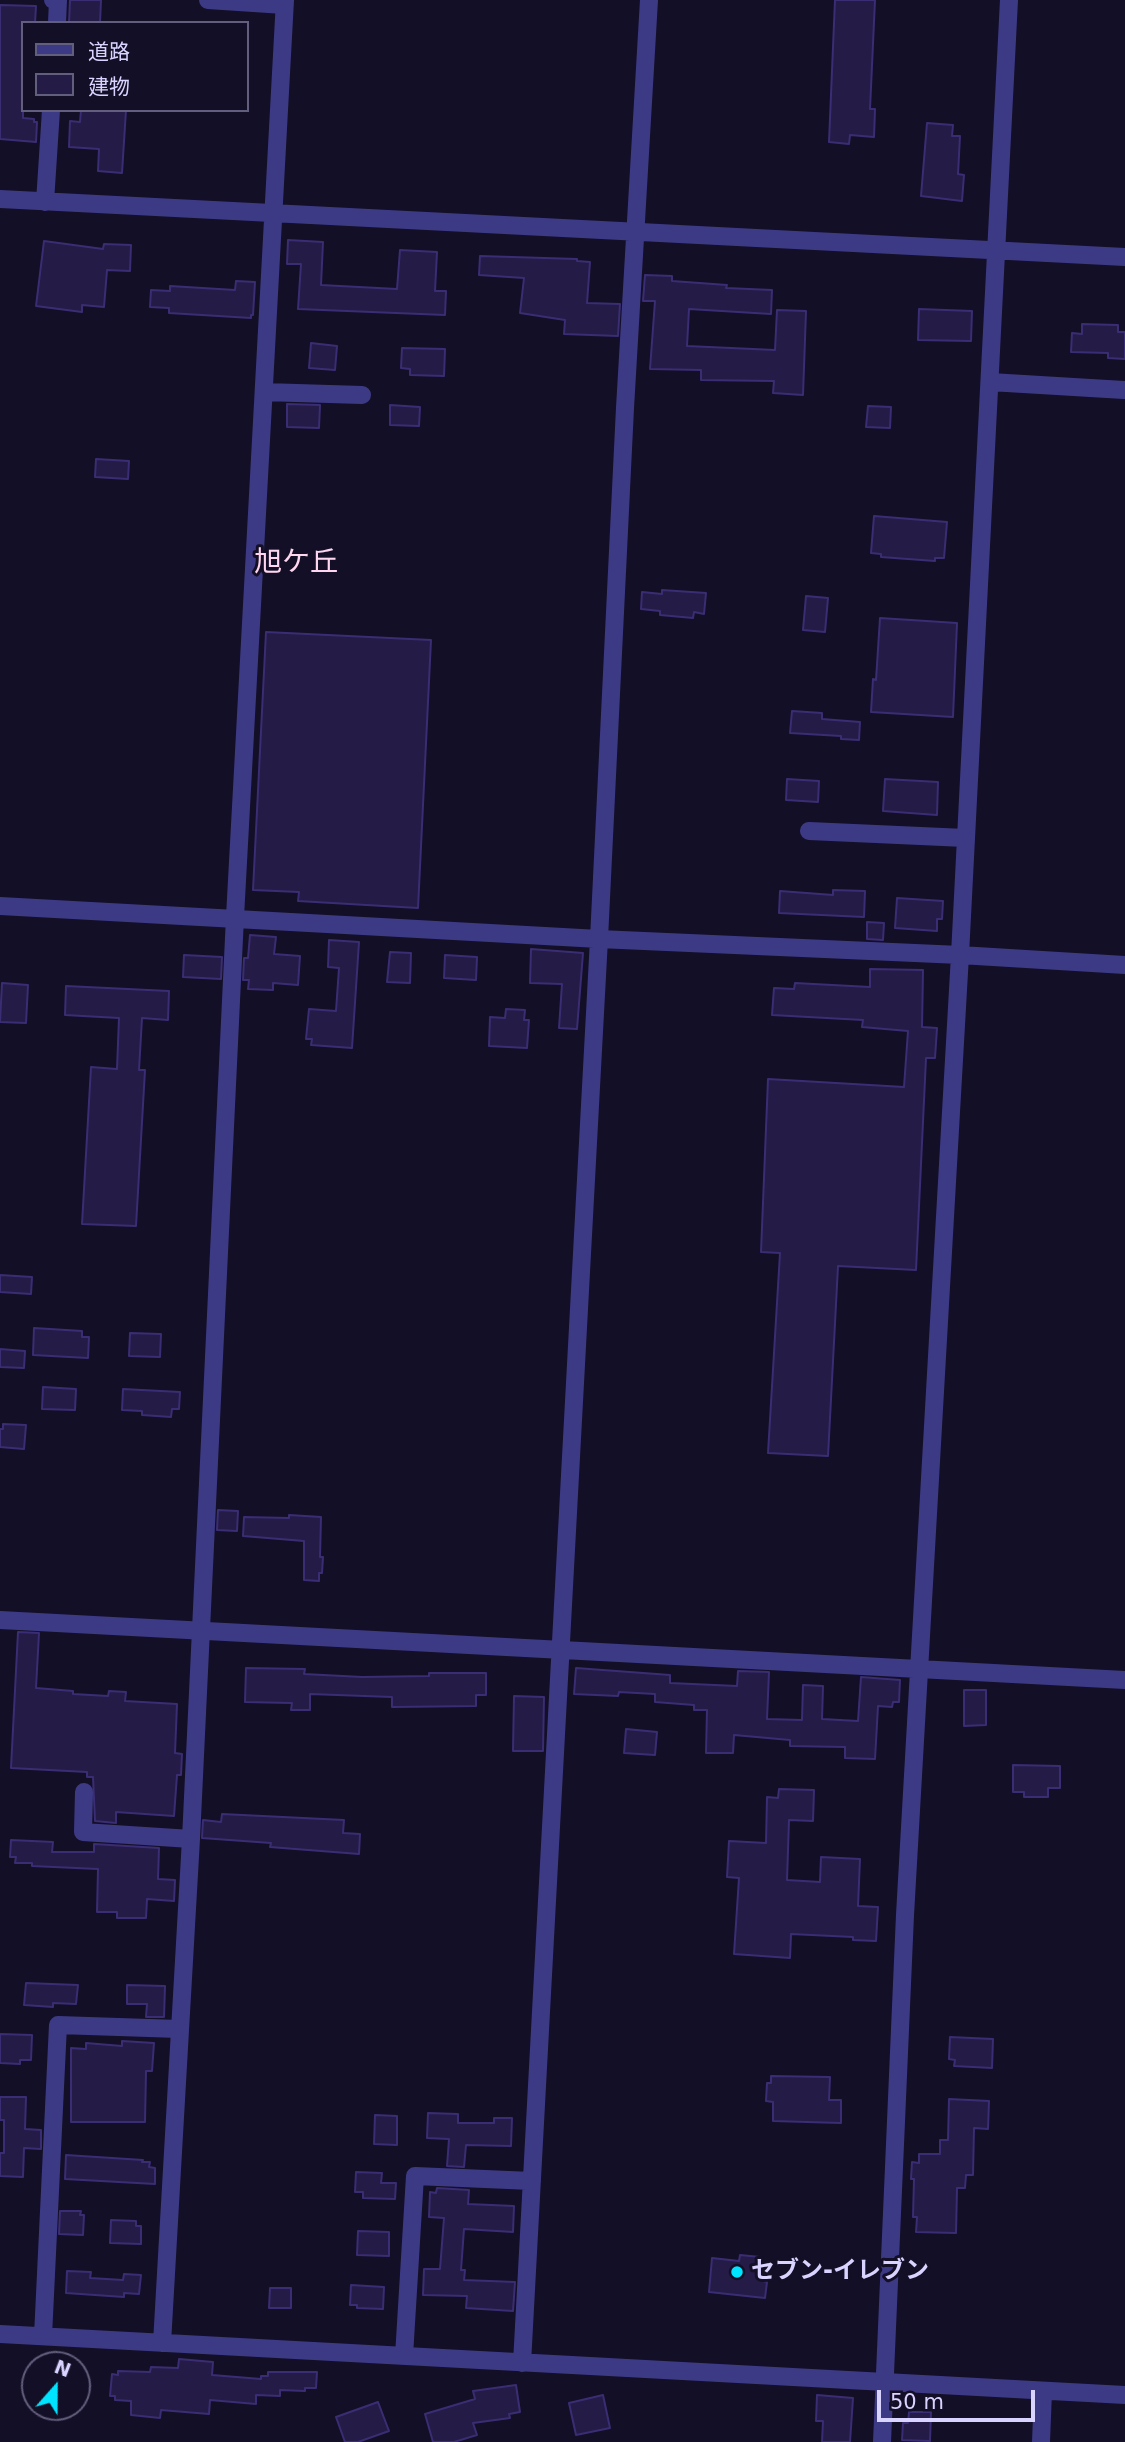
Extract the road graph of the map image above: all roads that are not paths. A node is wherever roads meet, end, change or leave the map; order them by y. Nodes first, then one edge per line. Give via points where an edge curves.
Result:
1 (53, 0) edge
2 (208, 0) edge
3 (649, 0) edge
4 (1009, 0) edge
5 (284, 2) edge
6 (57, 21) edge
7 (51, 112) edge
8 (0, 199) edge
9 (46, 202) junction
10 (274, 212) junction
11 (635, 232) junction
12 (996, 250) junction
13 (1125, 257) edge
14 (990, 382) junction
15 (1124, 390) edge
16 (264, 392) junction
17 (362, 395) dead end
18 (809, 831) dead end
19 (965, 838) junction
20 (0, 906) edge
21 (235, 918) junction
22 (599, 939) junction
23 (960, 955) junction
24 (1125, 965) edge
25 (0, 1620) edge
26 (201, 1631) junction
27 (561, 1651) junction
28 (918, 1668) junction
29 (1125, 1680) edge
30 (84, 1792) dead end
31 (191, 1839) junction
32 (179, 2029) junction
33 (532, 2181) junction
34 (0, 2334) edge
35 (43, 2336) junction
36 (162, 2343) junction
37 (404, 2356) junction
38 (522, 2363) junction
39 (883, 2382) junction
40 (1043, 2391) junction
41 (1125, 2395) edge
42 (882, 2442) edge
43 (1041, 2442) edge

1 - 6 street via 58,0
2 - 5 street
3 - 11 street
4 - 12 street
5 - 10 street
7 - 9 street
8 - 9 street
9 - 10 street
10 - 11 street
10 - 16 street
11 - 12 street
11 - 22 street
12 - 13 street
12 - 14 street
14 - 15 street
14 - 19 street
16 - 17 street
16 - 21 street
18 - 19 street
19 - 23 street
20 - 21 street
21 - 22 street
21 - 26 street
22 - 23 street
22 - 27 street
23 - 24 street
23 - 28 street
25 - 26 street
26 - 27 street
26 - 31 street
27 - 28 street
27 - 33 street
28 - 29 street
28 - 39 street
30 - 31 street via 83,1832
31 - 32 street
32 - 35 street via 58,2025
32 - 36 street
33 - 37 street via 415,2176
33 - 38 street
34 - 35 street
35 - 36 street
36 - 37 street
37 - 38 street
38 - 39 street
39 - 40 street
39 - 42 street
40 - 41 street
40 - 43 street

